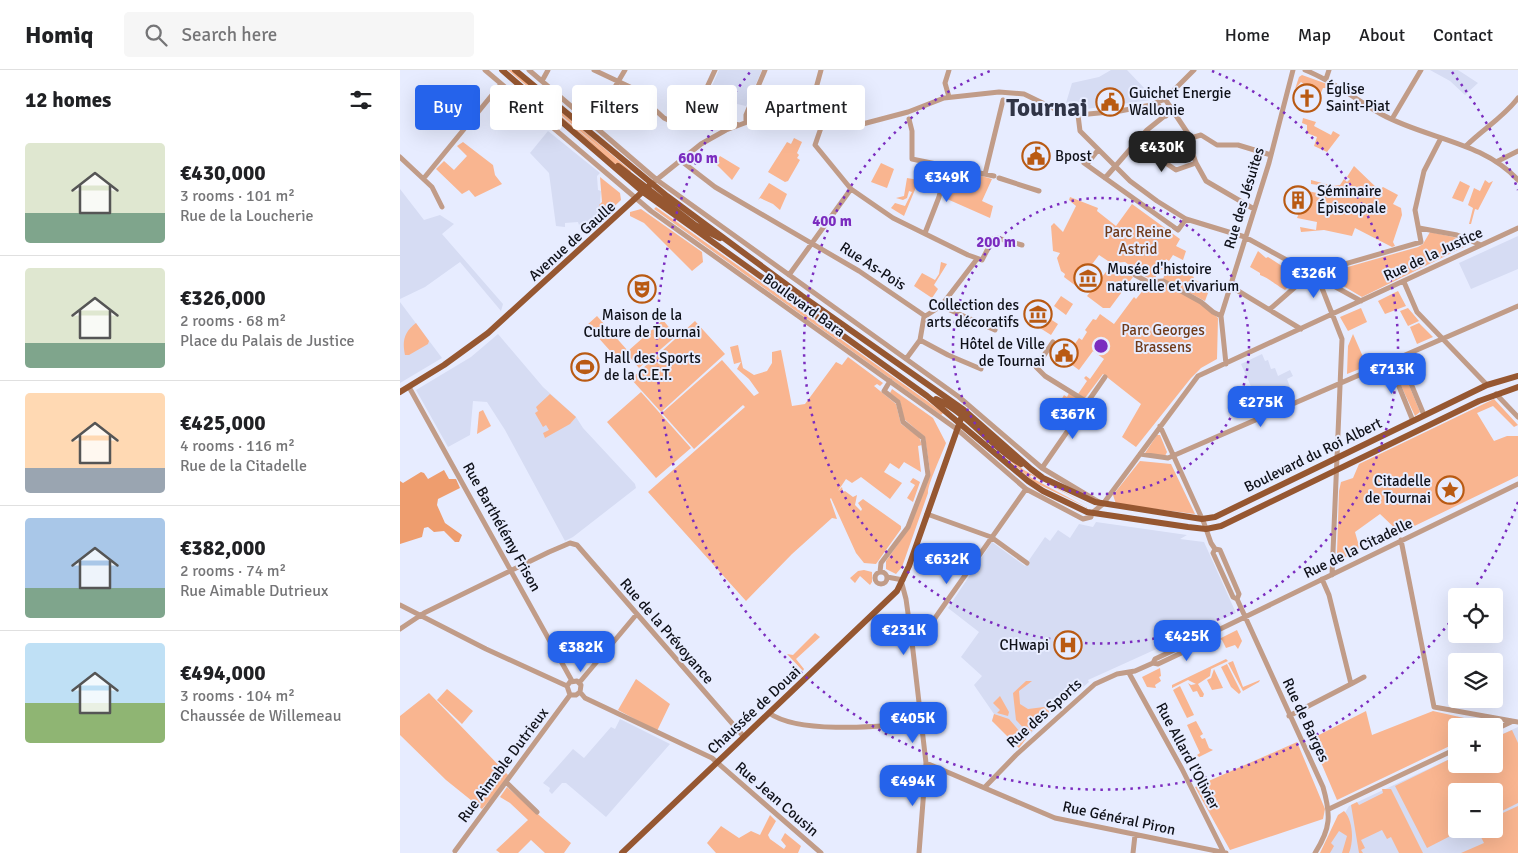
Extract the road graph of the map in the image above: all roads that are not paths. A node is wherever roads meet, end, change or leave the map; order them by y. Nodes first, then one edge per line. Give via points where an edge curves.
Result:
1 (485, 70) edge
2 (502, 70) edge
3 (515, 70) edge
4 (529, 70) edge
5 (548, 70) edge
6 (594, 70) edge
7 (625, 70) edge
8 (715, 70) edge
9 (765, 70) edge
10 (821, 70) edge
11 (949, 70) edge
12 (1194, 70) edge
13 (1292, 70) edge
14 (1304, 70) edge
15 (1329, 70) edge
16 (1421, 70) edge
17 (1326, 79) junction
18 (542, 81) junction
19 (619, 81) junction
20 (501, 84) junction
21 (617, 85) edge
22 (708, 85) edge
23 (817, 85) edge
24 (950, 97) junction
25 (1518, 98) edge
26 (1165, 99) junction
27 (1003, 100) dead end
28 (1157, 103) junction
29 (572, 106) edge
30 (1172, 110) junction
31 (1078, 115) junction
32 (908, 116) junction
33 (1166, 116) junction
34 (667, 119) edge
35 (1392, 119) junction
36 (746, 122) joint
37 (865, 124) edge
38 (738, 125) joint
39 (598, 130) edge
40 (820, 130) edge
41 (1191, 138) junction
42 (1441, 138) junction
43 (1138, 141) junction
44 (1466, 146) junction
45 (1098, 150) junction
46 (1518, 152) edge
47 (1271, 155) junction
48 (400, 157) edge
49 (680, 160) junction
50 (1496, 162) junction
51 (1196, 163) junction
52 (946, 166) junction
53 (1115, 166) junction
54 (986, 174) junction
55 (424, 178) junction
56 (1105, 178) junction
57 (1518, 180) edge
58 (649, 186) junction
59 (851, 189) junction
60 (1039, 191) dead end
61 (636, 199) junction
62 (442, 207) dead end
63 (1254, 209) junction
64 (1186, 219) junction
65 (1419, 228) junction
66 (1518, 228) edge
67 (925, 233) junction
68 (1245, 237) junction
69 (812, 243) junction
70 (1022, 245) dead end
71 (1481, 245) junction
72 (977, 258) junction
73 (1310, 274) junction
74 (789, 275) junction
75 (1135, 275) dead end
76 (1318, 278) junction
77 (1404, 282) junction
78 (1230, 286) junction
79 (1361, 301) junction
80 (942, 306) junction
81 (1518, 306) edge
82 (1270, 309) junction
83 (1332, 315) junction
84 (925, 316) junction
85 (1221, 316) junction
86 (1301, 329) junction
87 (995, 330) dead end
88 (1442, 339) junction
89 (920, 340) junction
90 (1053, 342) dead end
91 (1400, 357) junction
92 (906, 359) junction
93 (1389, 362) junction
94 (1226, 364) junction
95 (980, 369) dead end
96 (1518, 376) edge
97 (1105, 377) dead end
98 (890, 381) junction
99 (1340, 382) junction
100 (1486, 385) junction
101 (409, 387) junction
102 (1518, 387) edge
103 (400, 392) edge
104 (1496, 394) junction
105 (1087, 402) junction
106 (1424, 415) junction
107 (962, 416) junction
108 (1518, 417) edge
109 (1413, 421) junction
110 (1160, 426) junction
111 (1140, 454) junction
112 (1173, 456) junction
113 (1337, 456) junction
114 (1042, 468) junction
115 (1336, 470) junction
116 (1518, 484) edge
117 (1026, 489) junction
118 (1103, 504) junction
119 (1092, 513) junction
120 (927, 514) junction
121 (1202, 519) junction
122 (1206, 529) junction
123 (992, 537) junction
124 (1402, 540) junction
125 (1027, 562) dead end
126 (512, 571) junction
127 (880, 572) junction
128 (1332, 575) junction
129 (887, 577) junction
130 (1322, 579) junction
131 (902, 582) junction
132 (400, 605) edge
133 (636, 614) junction
134 (419, 615) junction
135 (1245, 617) junction
136 (400, 629) edge
137 (912, 642) junction
138 (1129, 673) junction
139 (1364, 677) dead end
140 (572, 681) junction
141 (579, 683) junction
142 (1350, 684) junction
143 (567, 686) junction
144 (580, 692) junction
145 (570, 694) junction
146 (770, 713) junction
147 (1289, 716) junction
148 (1511, 722) junction
149 (1518, 722) edge
150 (920, 723) junction
151 (1503, 726) edge
152 (744, 738) junction
153 (1448, 753) edge
154 (717, 762) junction
155 (926, 763) junction
156 (506, 782) junction
157 (985, 787) junction
158 (1329, 809) junction
159 (537, 812) dead end
160 (1135, 835) junction
161 (454, 851) dead end
162 (1224, 852) edge
163 (622, 853) edge
164 (821, 853) edge
165 (919, 853) edge
166 (1133, 853) edge
167 (1315, 853) edge

1 - 20 street, Boulevard Bara
2 - 58 main road via 612,166
3 - 58 main road
4 - 18 street
5 - 18 street
6 - 19 street
7 - 19 street
8 - 22 street
9 - 36 street
10 - 23 street
11 - 24 street via 946,83
12 - 26 street
13 - 47 street, Rue des Jésuites
14 - 17 street
15 - 17 street
16 - 35 street
17 - 35 street
18 - 29 street
19 - 21 street
19 - 34 street via 637,92
20 - 55 street
20 - 61 street, Boulevard Bara
24 - 31 street via 1015,93 1058,111
24 - 32 street
25 - 44 street via 1508,111
26 - 28 street
26 - 30 street
27 - 54 street
28 - 31 street
28 - 33 street
30 - 33 street
30 - 41 street
31 - 45 street via 1079,129
32 - 37 street
32 - 52 street via 912,131 912,159
33 - 43 street
35 - 42 street
36 - 38 street
38 - 49 street via 704,142
39 - 58 street
40 - 59 street via 814,144
41 - 47 street via 1201,135 1217,145 1238,145
41 - 51 street via 1190,146
42 - 44 street
42 - 65 street via 1424,170 1419,189 1415,210
43 - 51 street via 1176,170
43 - 53 street
44 - 50 street
45 - 53 street
45 - 56 street via 1085,164
46 - 50 street
47 - 63 street, Rue des Jésuites
48 - 55 street
49 - 58 street
49 - 69 street, Rue As-Pois via 715,187
50 - 57 street
51 - 63 street via 1206,182
52 - 54 street
52 - 67 street via 939,197
53 - 56 street
53 - 64 street via 1130,181
54 - 60 street
55 - 62 street
56 - 64 street via 1178,230
58 - 61 main road, Avenue de Gaulle
58 - 74 street, Boulevard Bara
58 - 107 main road, Boulevard Bara via 927,396
58 - 107 main road, Boulevard Bara via 695,225 726,240 943,395
59 - 67 street via 893,218
59 - 69 street
61 - 98 street, Boulevard Bara
61 - 101 main road, Avenue de Gaulle via 509,315 457,357
63 - 68 street, Rue des Jésuites
64 - 68 street
65 - 71 street via 1457,235
65 - 73 street via 1421,242 1418,244
66 - 71 street, Rue de la Justice
67 - 72 street
68 - 73 street
68 - 78 street, Rue des Jésuites
69 - 74 street
69 - 84 street, Rue As-Pois
70 - 72 street via 995,238 984,258
71 - 77 street, Rue de la Justice
72 - 80 street
73 - 76 street
73 - 82 street
74 - 92 street, Boulevard Bara
75 - 85 street via 1148,282 1163,282
76 - 79 street
76 - 83 street
77 - 79 street, Rue de la Justice
77 - 88 street via 1417,312
78 - 82 street
78 - 85 street, Rue des Jésuites
79 - 83 street, Rue de la Justice
80 - 84 street
80 - 87 street
81 - 88 street
82 - 86 street
83 - 86 street, Rue de la Justice
83 - 99 street via 1342,339
84 - 89 street
85 - 94 street, Rue des Jésuites
86 - 94 street, Rue de la Justice
88 - 91 street
88 - 100 street
89 - 92 street
89 - 95 street
90 - 105 street via 1036,367
91 - 93 street
91 - 106 street
92 - 107 street, Boulevard Bara
93 - 99 street
93 - 109 street
94 - 110 street, Rue de la Justice via 1198,376
96 - 100 main road, Boulevard du Roi Albert
97 - 105 street
98 - 107 street, Boulevard Bara
98 - 127 street via 884,391 898,402 903,422 923,438 928,475 908,526 881,562
99 - 112 street
99 - 113 street
100 - 106 main road, Boulevard du Roi Albert
101 - 103 main road, Avenue de Gaulle
101 - 126 street, Rue Barthélémy Frison
102 - 104 main road, Boulevard du Roi Albert
104 - 108 street
104 - 115 main road, Boulevard du Roi Albert
105 - 114 street
106 - 109 main road, Boulevard du Roi Albert
107 - 114 street
107 - 117 street
107 - 118 main road via 1031,470 1077,496
107 - 119 main road via 1028,481
107 - 120 main road
109 - 113 main road, Boulevard du Roi Albert
110 - 111 street, Rue de la Justice
110 - 112 street, Rue de Barges
111 - 112 street
111 - 118 street, Rue de la Justice
112 - 121 street, Rue de Barges
113 - 115 street
113 - 121 main road, Boulevard du Roi Albert via 1223,513
114 - 118 street
115 - 122 main road, Boulevard du Roi Albert via 1221,526
115 - 128 street
116 - 124 street, Rue de la Citadelle
117 - 119 street via 1083,519 1091,517
117 - 123 street
118 - 119 street, Rue de la Justice
118 - 121 main road
119 - 122 main road
120 - 123 street
120 - 131 main road
121 - 122 street, Rue de Barges
122 - 135 street, Rue de Barges via 1215,549 1213,554
123 - 125 street
123 - 137 street via 923,635
124 - 128 street, Rue de la Citadelle
124 - 148 street via 1434,707
126 - 133 street, Rue de la Prévoyance via 549,552 570,544 577,545
126 - 134 street
126 - 140 street, Rue Barthélémy Frison
127 - 129 street
127 - 129 street via 875,578 878,583 884,583
128 - 130 street, Rue de la Citadelle
129 - 131 street
130 - 135 street, Rue de la Citadelle
130 - 142 street via 1329,595
131 - 137 street
131 - 146 main road, Chaussée de Douai via 891,598
132 - 134 street
133 - 141 street
133 - 152 street, Rue de la Prévoyance
134 - 136 street
134 - 143 street
135 - 138 street, Rue de la Citadelle via 1210,636 1209,640 1158,664
135 - 147 street, Rue de Barges
137 - 150 street
138 - 157 street, Rue des Sports via 1117,674 1095,684
138 - 162 street, Rue Allard l'Olivier
139 - 142 street
140 - 141 street
140 - 143 street
141 - 144 street
142 - 147 street
143 - 145 street
144 - 145 street
144 - 154 street, Rue Jean Cousin via 585,698
145 - 156 street, Rue Aimable Dutrieux
146 - 150 street via 784,720 835,727 868,728
146 - 152 main road, Chaussée de Douai
147 - 158 street, Rue de Barges via 1323,787
148 - 149 street
148 - 151 street
150 - 155 street
152 - 154 main road, Chaussée de Douai
153 - 158 street
154 - 163 main road, Chaussée de Douai
154 - 164 street, Rue Jean Cousin
155 - 157 street, Rue Général Piron
155 - 165 street
156 - 159 street
156 - 161 street, Rue Aimable Dutrieux
157 - 160 street, Rue Général Piron via 1055,818
158 - 167 street, Rue de Barges via 1328,828
160 - 162 street, Rue Général Piron
160 - 166 street

